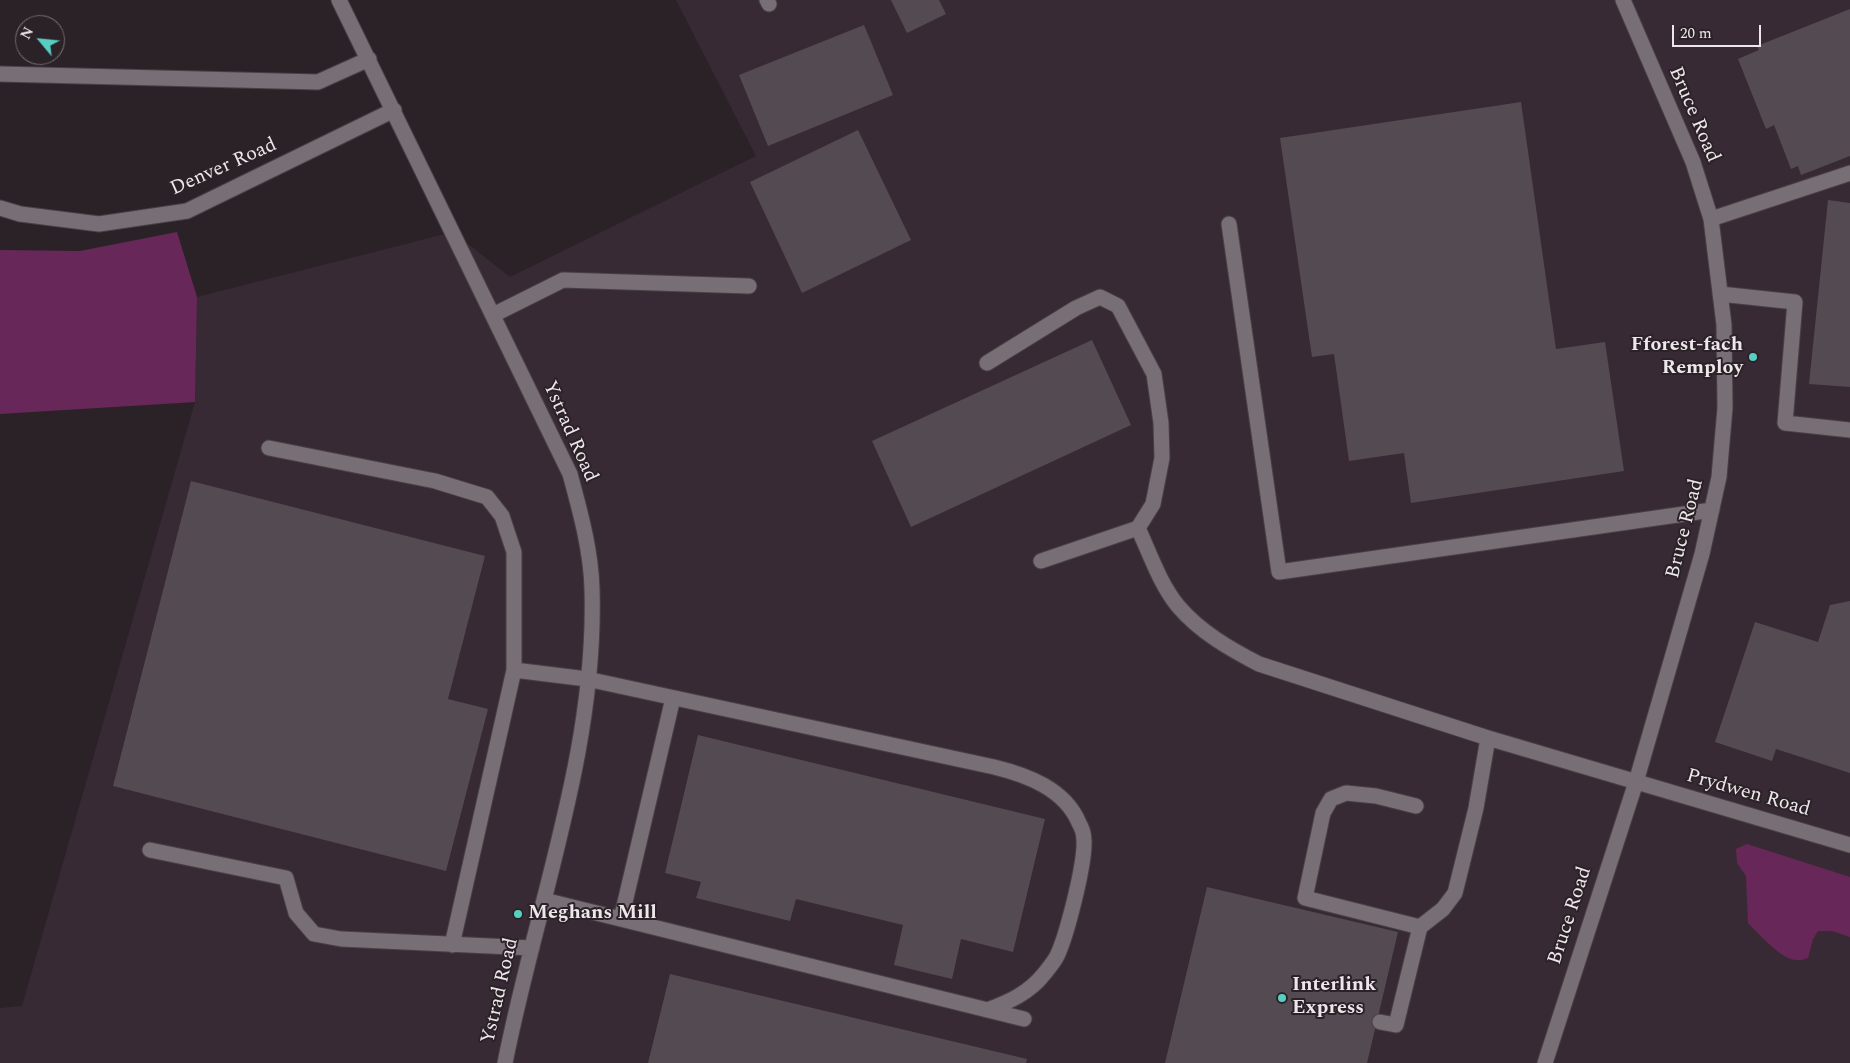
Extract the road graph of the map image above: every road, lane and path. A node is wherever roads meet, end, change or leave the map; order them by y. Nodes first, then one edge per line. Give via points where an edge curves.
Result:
1 (340, 0) edge
2 (1623, 0) edge
3 (369, 59) junction
4 (0, 74) edge
5 (394, 110) junction
6 (1850, 173) edge
7 (0, 208) edge
8 (1711, 219) junction
9 (1229, 224) dead end
10 (749, 286) dead end
11 (1720, 294) junction
12 (493, 315) junction
13 (987, 363) dead end
14 (1850, 430) edge
15 (268, 448) dead end
16 (1712, 510) junction
17 (1138, 528) junction
18 (1041, 561) dead end
19 (514, 670) junction
20 (587, 679) junction
21 (673, 698) junction
22 (1488, 738) junction
23 (1636, 782) junction
24 (1416, 806) dead end
25 (1850, 845) edge
26 (150, 850) dead end
27 (544, 900) junction
28 (621, 919) junction
29 (1420, 927) junction
30 (452, 945) junction
31 (532, 948) junction
32 (987, 1010) junction
33 (1024, 1019) dead end
34 (1380, 1022) dead end
35 (505, 1063) edge
36 (1545, 1063) edge

1 - 3 street, Ystrad Road
2 - 8 street, Bruce Road via 1693,162
3 - 4 street via 318,82
3 - 5 street, Ystrad Road
5 - 7 street, Denver Road via 187,211 99,224 20,214
5 - 12 street, Ystrad Road
6 - 8 street
8 - 11 street, Bruce Road
9 - 16 street via 1279,572
10 - 12 street via 564,280
11 - 14 street via 1795,302 1784,423
11 - 16 street, Bruce Road via 1724,325 1725,408 1719,477
12 - 20 street, Ystrad Road via 570,474 586,539 592,588
13 - 17 street via 1076,308 1100,297 1118,306 1154,374 1161,423 1162,458 1153,504
15 - 19 street via 435,481 487,497 502,516 514,552
16 - 23 street, Bruce Road
17 - 18 street
17 - 22 street, Prydwen Road via 1162,582 1178,606 1227,647 1259,664
19 - 20 street
19 - 30 street
20 - 21 street
20 - 27 street, Ystrad Road via 580,742
21 - 28 street
21 - 32 street via 1014,772 1035,781 1063,800 1079,823 1084,840 1083,858 1064,938 1056,957 1028,990 1014,1000
22 - 23 street, Prydwen Road
22 - 29 street via 1476,808 1455,893 1443,909
23 - 25 street, Prydwen Road
23 - 36 street, Bruce Road
24 - 29 street via 1376,796 1346,793 1331,799 1323,813 1305,898
26 - 30 street via 286,878 296,913 314,934 341,940
27 - 28 street
27 - 31 street, Ystrad Road
28 - 32 street
29 - 34 street via 1396,1025
30 - 31 street
31 - 35 street, Ystrad Road
32 - 33 street

